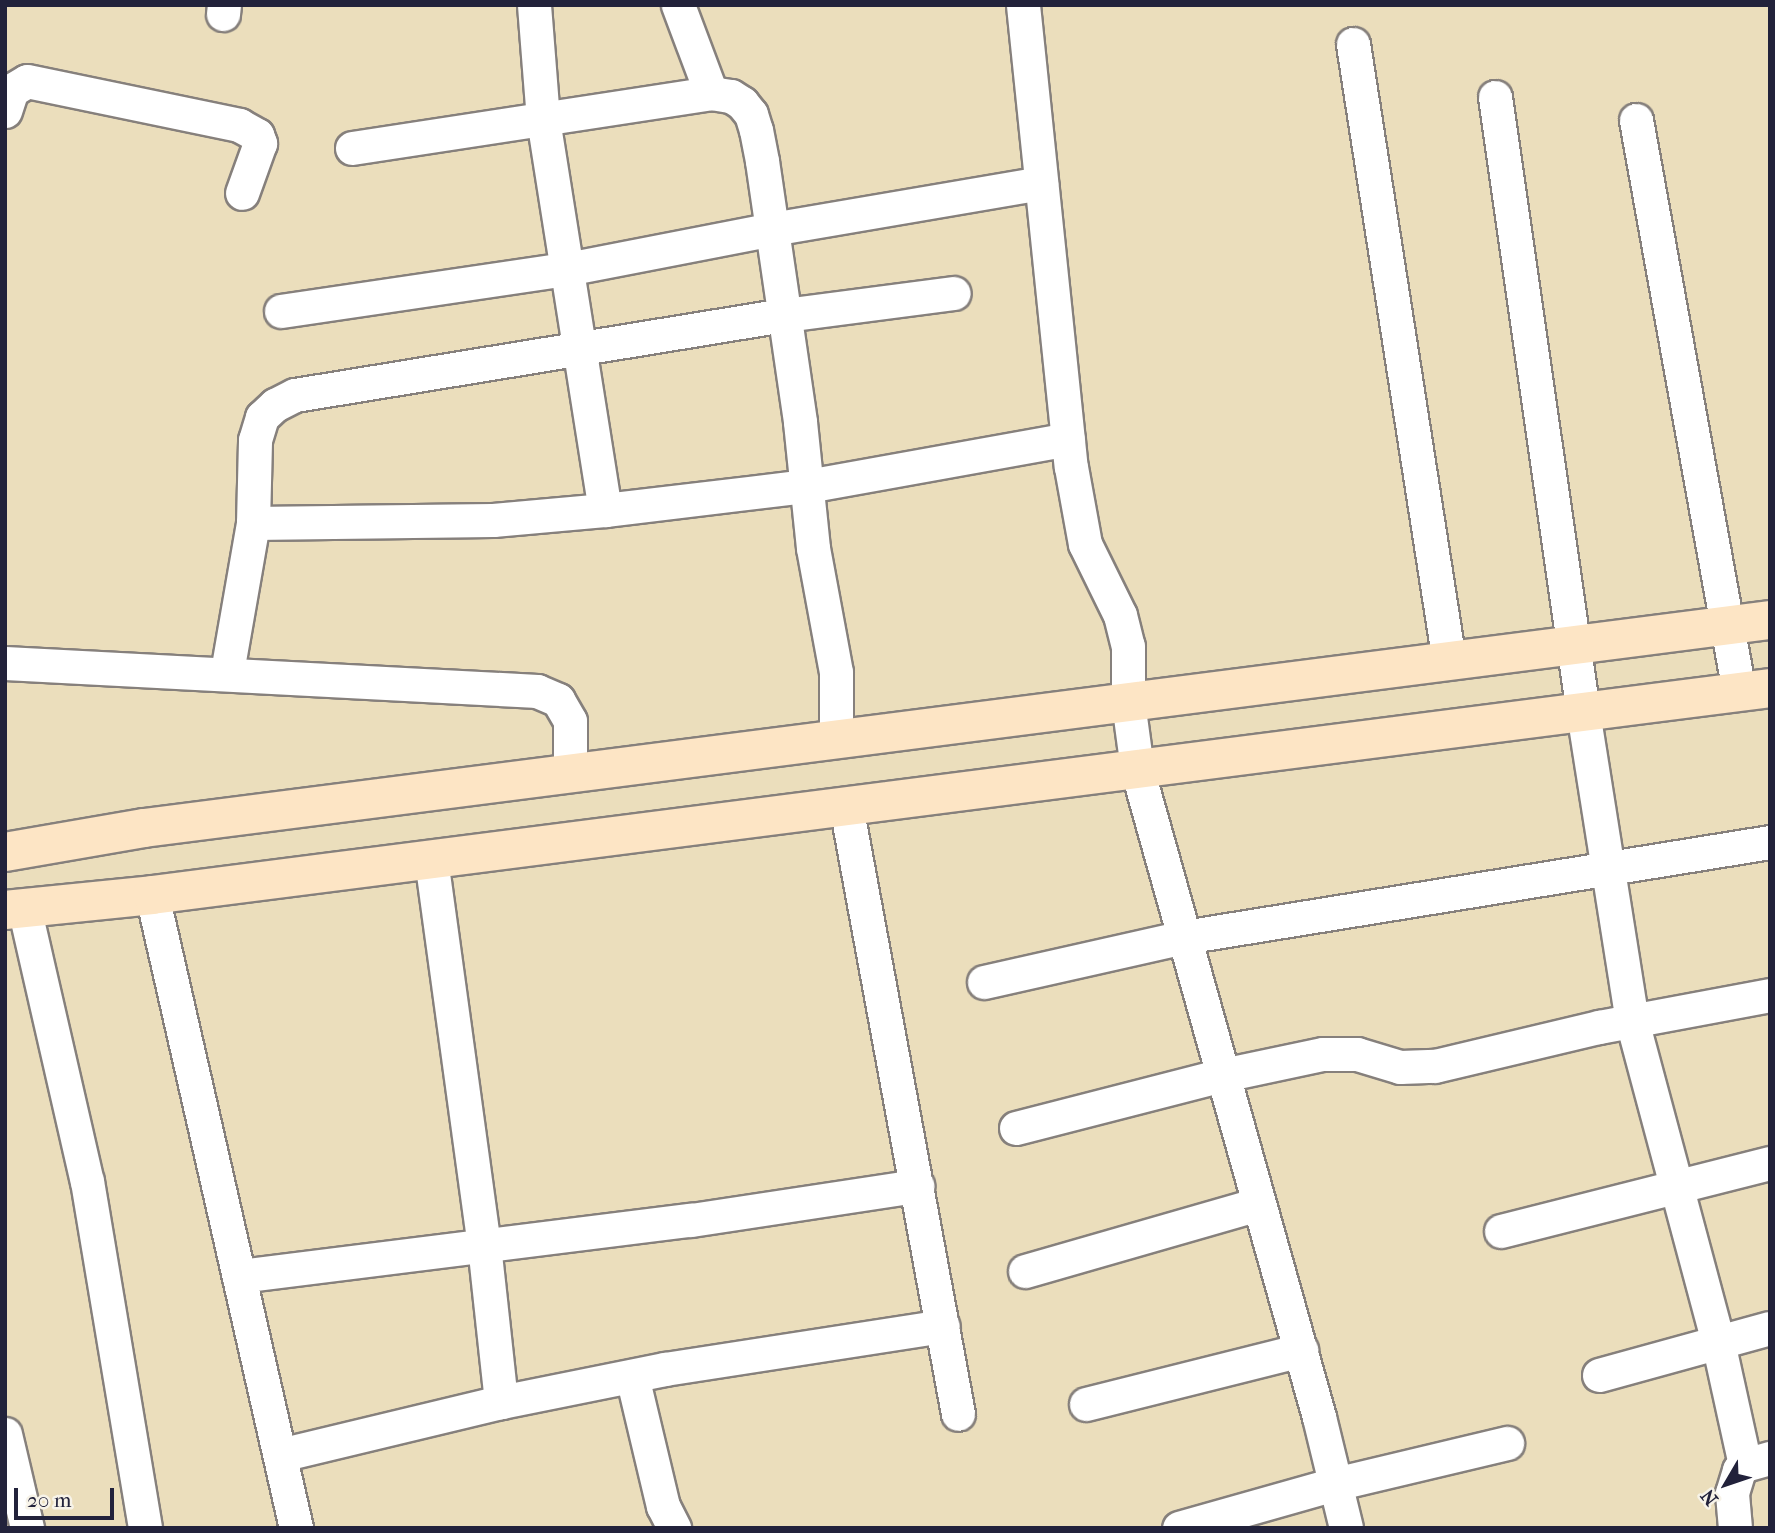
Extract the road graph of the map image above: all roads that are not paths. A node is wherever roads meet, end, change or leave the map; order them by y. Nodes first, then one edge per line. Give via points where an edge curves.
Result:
1 (534, 5) edge
2 (678, 5) edge
3 (1023, 5) edge
4 (1353, 44) dead end
5 (711, 93) junction
6 (1495, 97) dead end
7 (5, 111) edge
8 (543, 119) junction
9 (1636, 120) dead end
10 (352, 148) dead end
11 (1041, 183) junction
12 (242, 193) dead end
13 (772, 229) junction
14 (567, 269) junction
15 (954, 293) dead end
16 (281, 311) dead end
17 (785, 315) junction
18 (580, 349) junction
19 (1068, 439) junction
20 (807, 486) junction
21 (606, 510) junction
22 (253, 523) junction
23 (1770, 620) edge
24 (1727, 625) junction
25 (1574, 645) junction
26 (1449, 661) junction
27 (5, 663) edge
28 (227, 673) junction
29 (1755, 690) edge
30 (1128, 702) junction
31 (1583, 712) junction
32 (836, 739) junction
33 (1137, 769) junction
34 (570, 774) junction
35 (846, 806) junction
36 (1770, 842) edge
37 (5, 852) edge
38 (431, 859) junction
39 (1610, 868) junction
40 (152, 895) junction
41 (15, 909) edge
42 (1184, 937) junction
43 (984, 982) dead end
44 (1770, 995) edge
45 (1632, 1021) junction
46 (1223, 1075) junction
47 (1016, 1128) dead end
48 (1770, 1163) edge
49 (917, 1186) junction
50 (1676, 1187) junction
51 (1259, 1204) junction
52 (1501, 1231) dead end
53 (484, 1245) junction
54 (1025, 1271) dead end
55 (239, 1276) junction
56 (943, 1326) junction
57 (1770, 1328) edge
58 (1718, 1342) junction
59 (1301, 1350) junction
60 (1599, 1375) dead end
61 (632, 1376) junction
62 (501, 1402) junction
63 (1086, 1404) dead end
64 (958, 1413) dead end
65 (5, 1434) edge
66 (1507, 1443) dead end
67 (280, 1455) junction
68 (1757, 1462) edge
69 (1335, 1484) junction
70 (27, 1528) edge
71 (145, 1528) edge
72 (296, 1528) edge
73 (674, 1528) edge
74 (1179, 1528) edge
75 (1346, 1528) edge
76 (1735, 1528) edge

1 - 8 street
2 - 5 street
3 - 11 street
4 - 26 street
5 - 8 street
5 - 13 street via 731,96 751,114
6 - 25 street
7 - 12 street via 12,90 27,80 239,125 257,135 260,143
8 - 10 street
8 - 14 street
9 - 24 street
11 - 13 street
11 - 19 street
13 - 14 street
13 - 17 street
14 - 16 street
14 - 18 street
15 - 17 street
17 - 18 street
17 - 20 street
18 - 21 street
18 - 22 street via 295,396 275,405 262,418 256,440
19 - 20 street
19 - 30 street via 1085,544 1119,615 1128,646
20 - 21 street
20 - 32 street via 813,548 836,672
21 - 22 street via 493,520
22 - 28 street
23 - 24 main road
24 - 25 main road
24 - 29 street
25 - 26 main road
25 - 31 street
26 - 30 main road
27 - 28 street
28 - 34 street via 549,694 564,707 570,721
29 - 31 main road
30 - 32 main road
30 - 33 street
31 - 33 main road
31 - 39 street
32 - 34 main road
33 - 35 main road
33 - 42 street
34 - 37 main road via 144,828
35 - 38 main road
35 - 49 street
36 - 39 street
38 - 40 main road
38 - 53 street
39 - 42 street
39 - 45 street
40 - 41 main road
40 - 55 street
41 - 71 street via 87,1181
42 - 43 street
42 - 46 street
44 - 45 street
45 - 46 street via 1435,1066 1400,1067 1338,1053
45 - 50 street
46 - 47 street
46 - 51 street
48 - 50 street
49 - 53 street
49 - 56 street
50 - 52 street
50 - 58 street
51 - 54 street
51 - 59 street
53 - 55 street
53 - 62 street
55 - 67 street
56 - 61 street
56 - 64 street
57 - 58 street
58 - 60 street
58 - 68 street
59 - 63 street
59 - 69 street
61 - 62 street
61 - 73 street via 663,1506
62 - 67 street
65 - 70 street
66 - 69 street
67 - 72 street
68 - 76 street via 1739,1469 1733,1486
69 - 74 street
69 - 75 street

